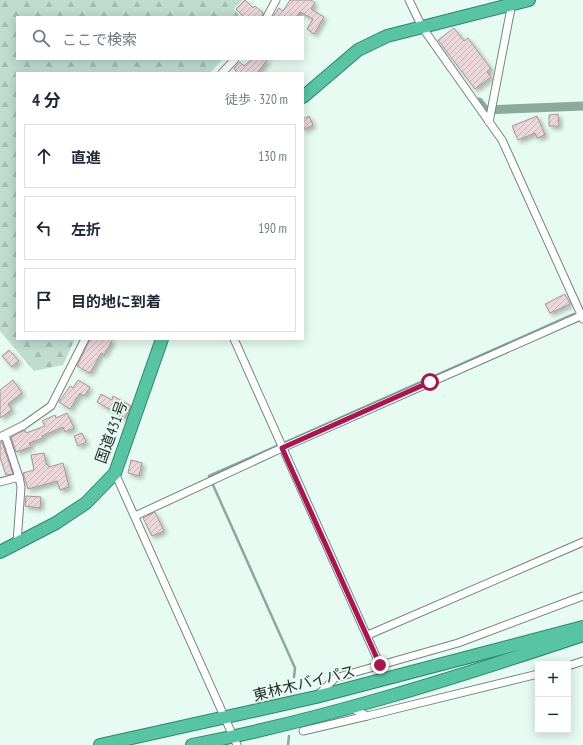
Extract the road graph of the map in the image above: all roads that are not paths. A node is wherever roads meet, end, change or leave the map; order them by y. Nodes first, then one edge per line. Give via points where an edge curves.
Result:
1 (276, 0) edge
2 (409, 0) edge
3 (530, 0) edge
4 (512, 2) edge
5 (268, 16) edge
6 (422, 27) junction
7 (234, 60) edge
8 (223, 72) edge
9 (304, 96) edge
10 (489, 122) junction
11 (582, 317) edge
12 (84, 340) edge
13 (162, 340) edge
14 (234, 340) edge
15 (2, 436) edge
16 (282, 448) junction
17 (115, 473) junction
18 (19, 477) junction
19 (0, 482) edge
20 (136, 516) junction
21 (583, 542) edge
22 (18, 543) junction
23 (0, 552) edge
24 (583, 596) edge
25 (583, 620) edge
26 (583, 627) edge
27 (368, 635) junction
28 (583, 635) edge
29 (583, 641) edge
30 (492, 652) junction
31 (526, 654) junction
32 (583, 661) edge
33 (380, 665) junction
34 (571, 665) edge
35 (535, 675) edge
36 (316, 697) junction
37 (348, 707) junction
38 (367, 716) junction
39 (224, 718) junction
40 (303, 731) dead end
41 (235, 741) edge
42 (100, 745) edge
43 (192, 745) edge

1 - 5 street
2 - 6 street
3 - 4 highway
4 - 6 highway
4 - 10 street
6 - 9 highway via 387,36 358,50
6 - 10 street
7 - 8 street
10 - 11 street via 502,140
11 - 16 street
12 - 15 street via 51,406 24,425
13 - 17 highway, 国道431号
14 - 16 street
15 - 18 street
16 - 20 street
16 - 27 street
17 - 20 street
17 - 22 highway, 国道431号 via 86,503 56,523
18 - 19 street
18 - 22 street via 21,487
20 - 39 street
21 - 27 street
22 - 23 highway, 国道431号
24 - 33 street via 458,642
25 - 30 highway
26 - 30 highway, 東林木バイパス
27 - 33 street
28 - 31 highway
29 - 31 highway via 547,653
30 - 36 highway, 東林木バイパス
31 - 37 highway
32 - 34 street
33 - 36 street via 335,678
35 - 38 street
36 - 39 highway, 東林木バイパス
37 - 38 street
37 - 41 highway
38 - 40 street
39 - 41 street
39 - 42 highway, 東林木バイパス
41 - 43 highway

